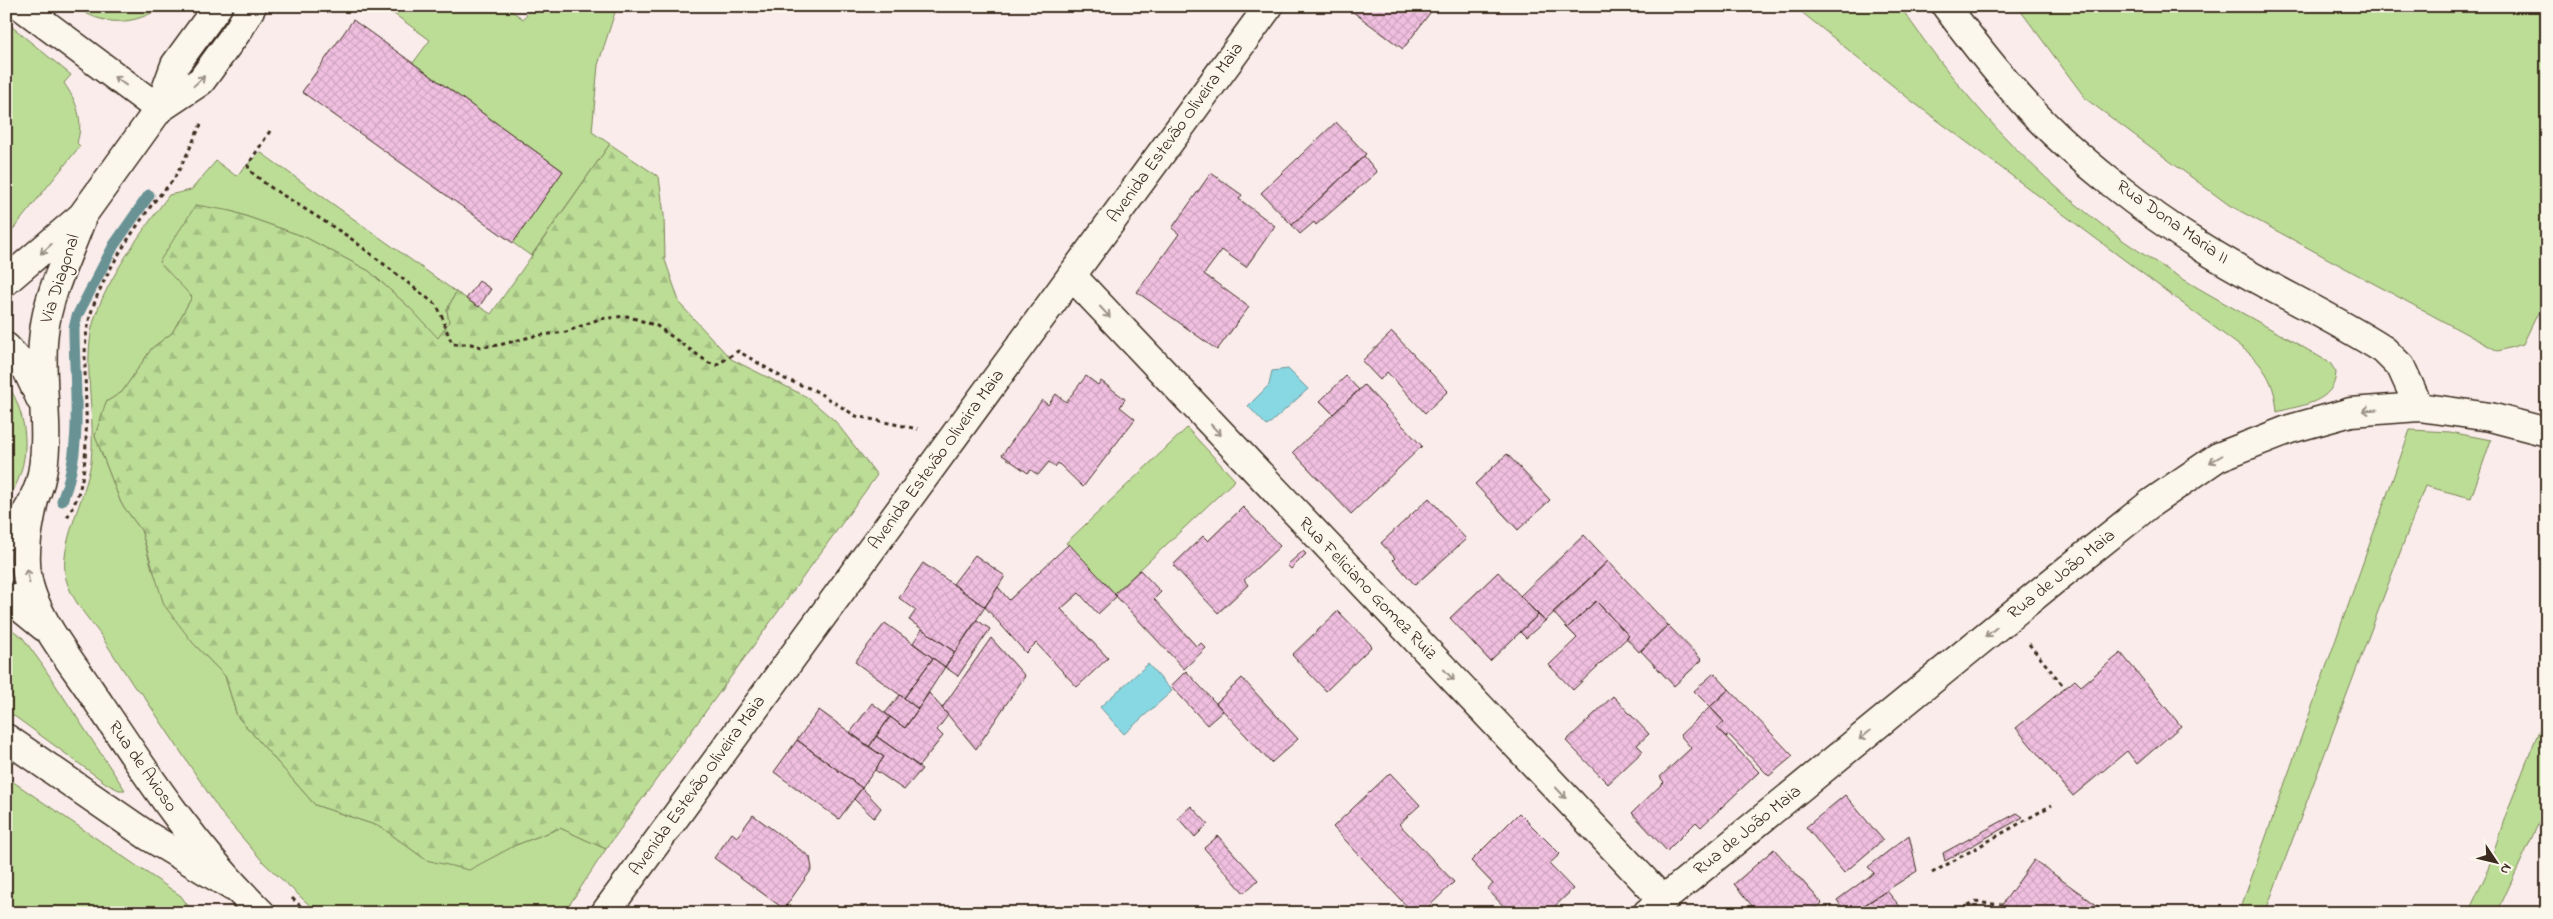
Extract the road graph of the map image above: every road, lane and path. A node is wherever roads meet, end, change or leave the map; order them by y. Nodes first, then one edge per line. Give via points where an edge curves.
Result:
1 (21, 6) edge
2 (218, 6) edge
3 (252, 6) edge
4 (1269, 6) edge
5 (1946, 6) edge
6 (159, 110) junction
7 (270, 131) dead end
8 (174, 179) dead end
9 (82, 216) junction
10 (1072, 276) junction
11 (6, 282) edge
12 (6, 347) edge
13 (43, 403) junction
14 (2419, 407) junction
15 (2547, 432) edge
16 (951, 441) junction
17 (35, 495) junction
18 (66, 518) dead end
19 (6, 534) edge
20 (6, 596) edge
21 (2009, 618) junction
22 (54, 636) junction
23 (2065, 688) dead end
24 (6, 738) edge
25 (2052, 805) dead end
26 (1932, 873) dead end
27 (238, 891) junction
28 (290, 896) dead end
29 (2002, 905) dead end
30 (1655, 906) edge
31 (261, 913) edge
32 (308, 913) edge
33 (605, 913) edge
34 (1954, 913) edge

6 -> 1 street
2 - 6 street, Via Diagonal via 175,65
6 -> 3 street, Via Diagonal via 201,81
4 - 10 street, Avenida Estevão Oliveira Maia
5 - 14 street, Rua Dona Maria II via 2028,107 2074,152 2203,248 2383,349 2401,367
6 - 9 street, Via Diagonal
7 - 16 path via 248,164 249,170 349,237 424,295 442,313 445,332 453,344 499,345 566,332 599,319 628,316 657,326 709,362 717,365 738,352 785,380 814,390 856,416 919,429
8 - 18 path via 136,228 98,293 86,336 83,466 79,490
9 -> 11 street, Via Diagonal
9 - 13 street, Via Diagonal via 49,307 44,331
10 - 16 street, Avenida Estevão Oliveira Maia
10 -> 30 street, Rua Feliciano Gomez Ruiz
12 - 13 street, Via Diagonal via 27,370
13 - 17 street, Via Diagonal via 47,434 44,464
14 - 15 street, Rua de João Maia via 2490,417
14 -> 21 street, Rua de João Maia via 2351,412 2290,428 2218,456 2151,503
16 - 33 street, Avenida Estevão Oliveira Maia
17 - 19 street, Via Diagonal via 19,521
22 -> 17 street, Rua de Avioso via 40,615 26,575 26,550
20 - 22 street, Rua de Avioso
21 - 23 path
21 -> 30 street, Rua de João Maia
22 - 27 street, Rua de Avioso via 175,814
24 - 27 street, Rua de Avioso via 148,836
25 - 26 path
27 - 31 street, Rua de Avioso
28 - 32 path
29 - 34 path via 1974,902

